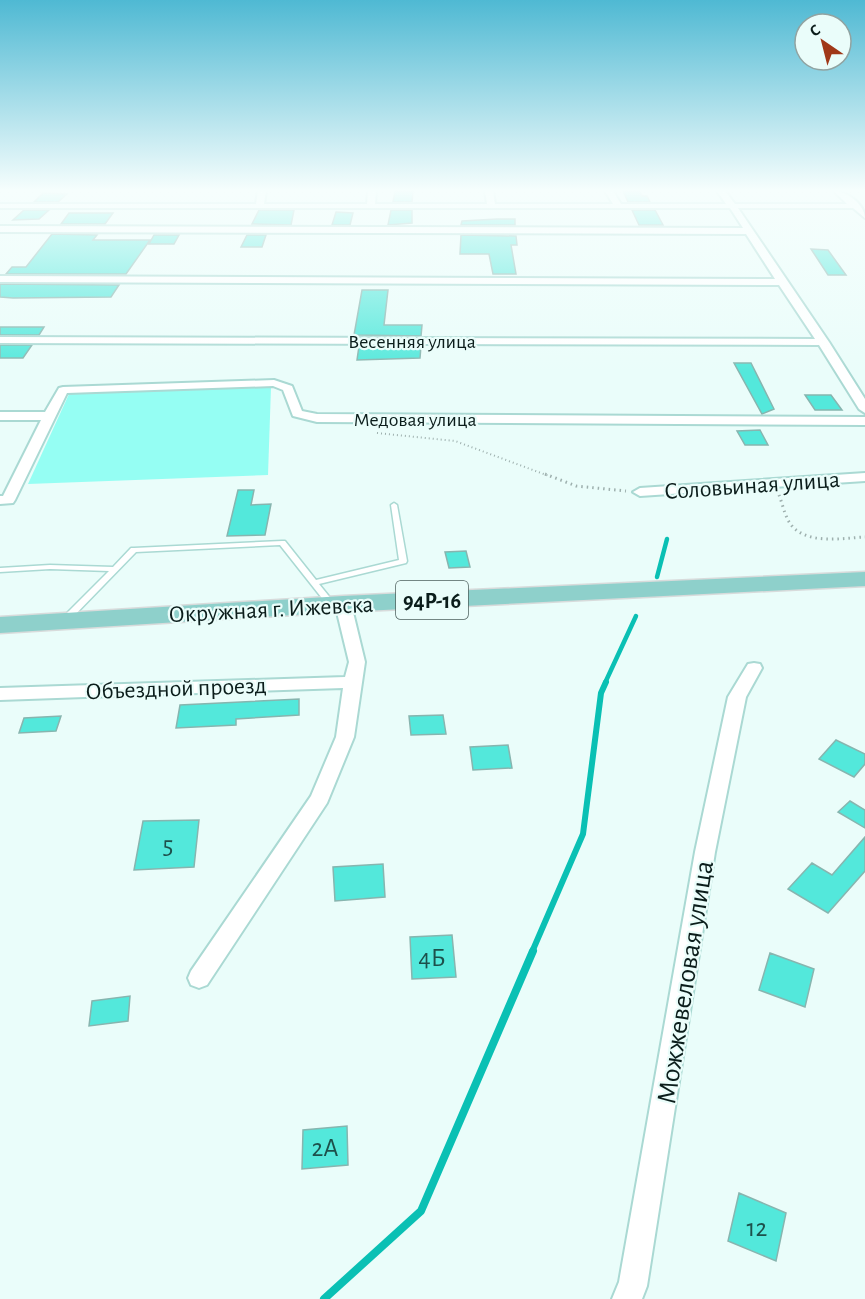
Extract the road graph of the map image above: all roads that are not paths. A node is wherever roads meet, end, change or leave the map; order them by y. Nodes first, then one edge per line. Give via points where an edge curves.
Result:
1 (762, 252) edge
2 (0, 279) edge
3 (782, 282) junction
4 (0, 340) edge
5 (824, 342) junction
6 (865, 409) edge
7 (0, 416) edge
8 (49, 416) junction
9 (865, 421) edge
10 (865, 477) edge
11 (640, 492) road end
12 (4, 500) edge
13 (394, 505) dead end
14 (115, 569) junction
15 (0, 570) edge
16 (865, 579) edge
17 (315, 583) junction
18 (338, 605) junction
19 (64, 621) junction
20 (0, 625) edge
21 (754, 668) dead end
22 (352, 682) junction
23 (0, 694) edge
24 (199, 978) dead end
25 (626, 1299) edge

1 - 3 street
2 - 3 street
3 - 5 street
4 - 5 street, Весенняя улица
5 - 6 street
7 - 8 street
8 - 9 street, Медовая улица via 63,390 274,383 288,388 297,413 317,418
8 - 12 street
10 - 11 street, Соловьиная улица
13 - 17 lane via 403,561
14 - 15 lane
14 - 17 lane via 134,550 282,543
14 - 19 lane
16 - 18 main road, Окружная г. Ижевска / 94Р-16
17 - 18 lane
18 - 19 main road, Окружная г. Ижевска / 94Р-16
18 - 22 street via 357,662
19 - 20 main road, Окружная г. Ижевска / 94Р-16
21 - 25 street, Можжевеловая улица via 737,697 705,852 633,1286
22 - 23 street, Объездной проезд
22 - 24 street via 345,736 320,798

